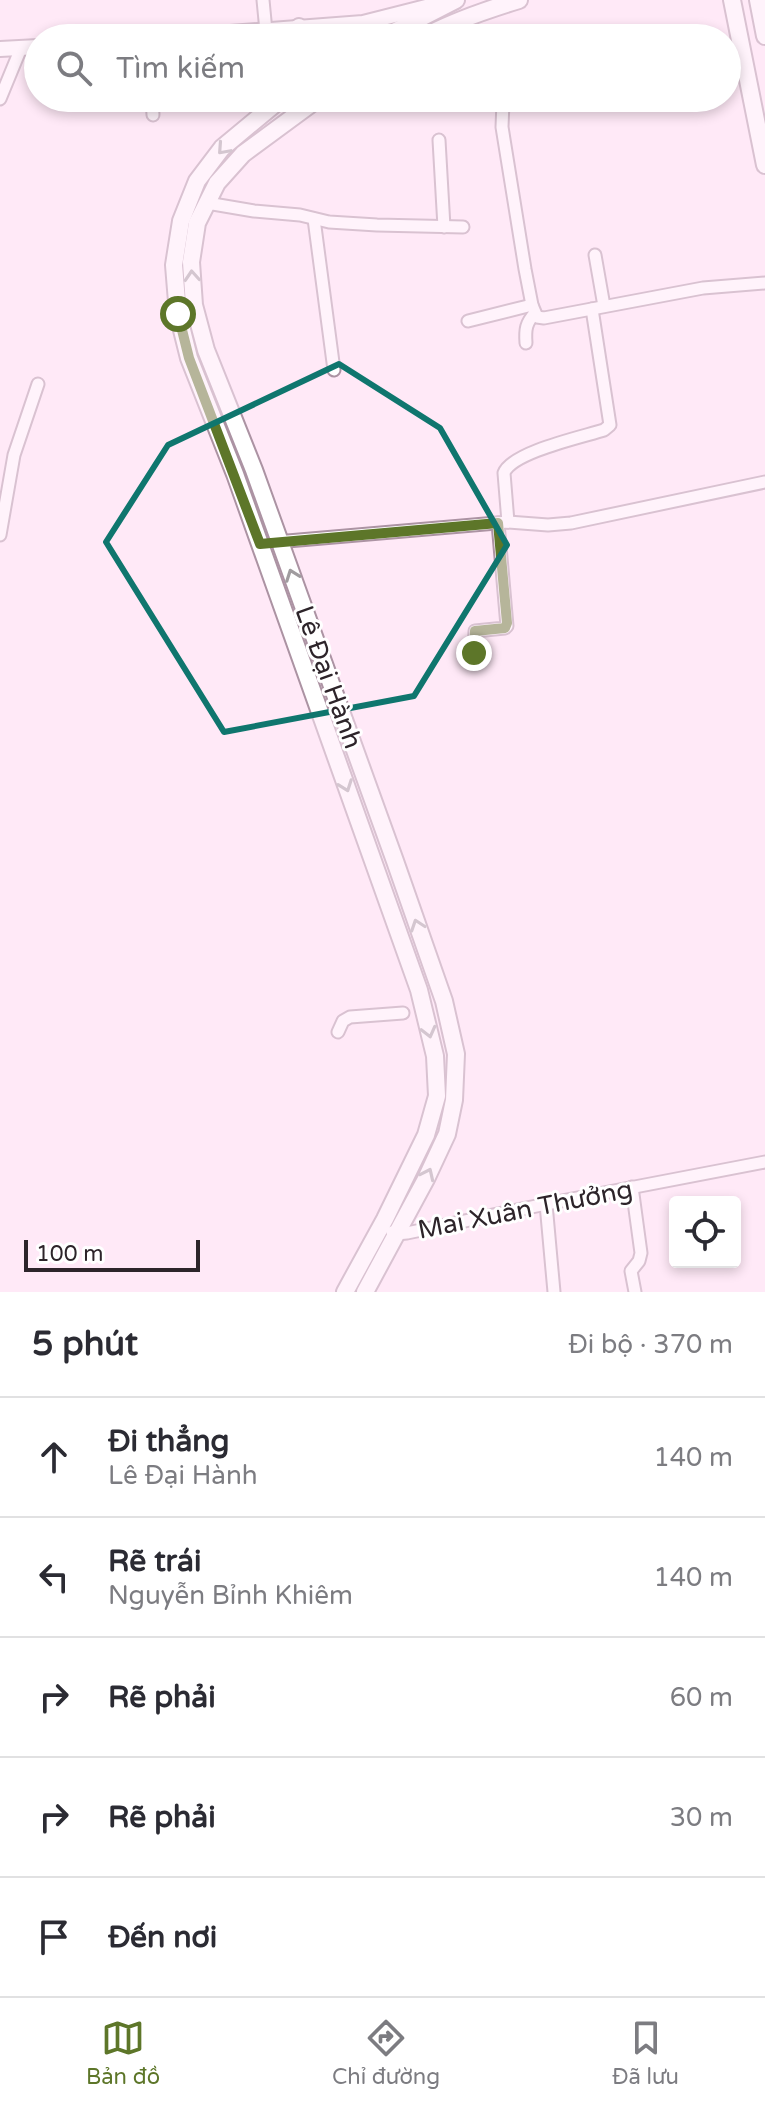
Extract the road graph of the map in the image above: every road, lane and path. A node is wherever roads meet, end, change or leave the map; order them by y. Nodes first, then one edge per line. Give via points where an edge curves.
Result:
1 (263, 0) edge
2 (453, 0) edge
3 (519, 0) edge
4 (732, 0) edge
5 (758, 0) edge
6 (471, 7) edge
7 (265, 24) edge
8 (357, 24) edge
9 (408, 24) edge
10 (444, 24) edge
11 (737, 24) edge
12 (765, 36) edge
13 (741, 45) edge
14 (21, 48) junction
15 (24, 48) edge
16 (0, 49) edge
17 (0, 99) edge
18 (153, 112) edge
19 (265, 112) edge
20 (300, 112) edge
21 (503, 112) edge
22 (153, 115) dead end
23 (439, 140) dead end
24 (765, 165) edge
25 (207, 203) junction
26 (314, 219) junction
27 (444, 227) junction
28 (463, 227) dead end
29 (595, 255) dead end
30 (765, 283) edge
31 (604, 306) junction
32 (533, 309) junction
33 (592, 309) junction
34 (468, 321) dead end
35 (526, 343) dead end
36 (334, 370) dead end
37 (38, 384) dead end
38 (765, 482) edge
39 (503, 523) junction
40 (0, 535) edge
41 (280, 542) junction
42 (260, 544) junction
43 (474, 653) dead end
44 (403, 1013) dead end
45 (338, 1032) dead end
46 (765, 1162) edge
47 (632, 1187) junction
48 (546, 1204) junction
49 (389, 1230) junction
50 (345, 1292) edge
51 (365, 1292) edge
52 (554, 1292) edge
53 (635, 1292) edge

1 - 7 street
2 - 8 street
2 - 9 main road
3 - 6 main road
4 - 11 main road
5 - 12 main road
6 - 10 main road
13 - 24 main road
14 - 15 street
14 - 16 street
14 - 17 street
18 - 22 street
19 -> 42 main road, Lê Đại Hành via 222,148 197,181 181,221 174,265 189,358
20 - 25 main road, Lê Đại Hành via 243,154
21 - 32 street
23 - 27 street
25 - 26 street
41 -> 25 main road, Lê Đại Hành via 206,350 194,305 191,262 197,223
26 - 27 street
26 - 36 street
27 - 28 street
29 - 31 street
30 - 31 street
31 - 33 street
32 - 33 street via 544,318
32 - 34 street
32 - 35 street
33 - 39 street via 610,425 507,465
37 - 40 street via 14,455
38 - 39 street via 571,523
39 - 41 street
39 - 43 street via 507,623 505,628 475,631
41 - 42 street
49 -> 41 main road, Lê Đại Hành via 426,1179 447,1134 456,1054 444,1001
42 -> 49 main road, Lê Đại Hành via 419,990 435,1056 437,1096
44 - 45 street via 350,1017
46 - 47 street, Mai Xuân Thưởng
47 - 48 street, Mai Xuân Thưởng
47 - 53 street via 641,1253 631,1271
48 - 49 street, Mai Xuân Thưởng
48 - 52 street
49 - 50 main road, Lê Đại Hành
49 - 51 main road, Lê Đại Hành

